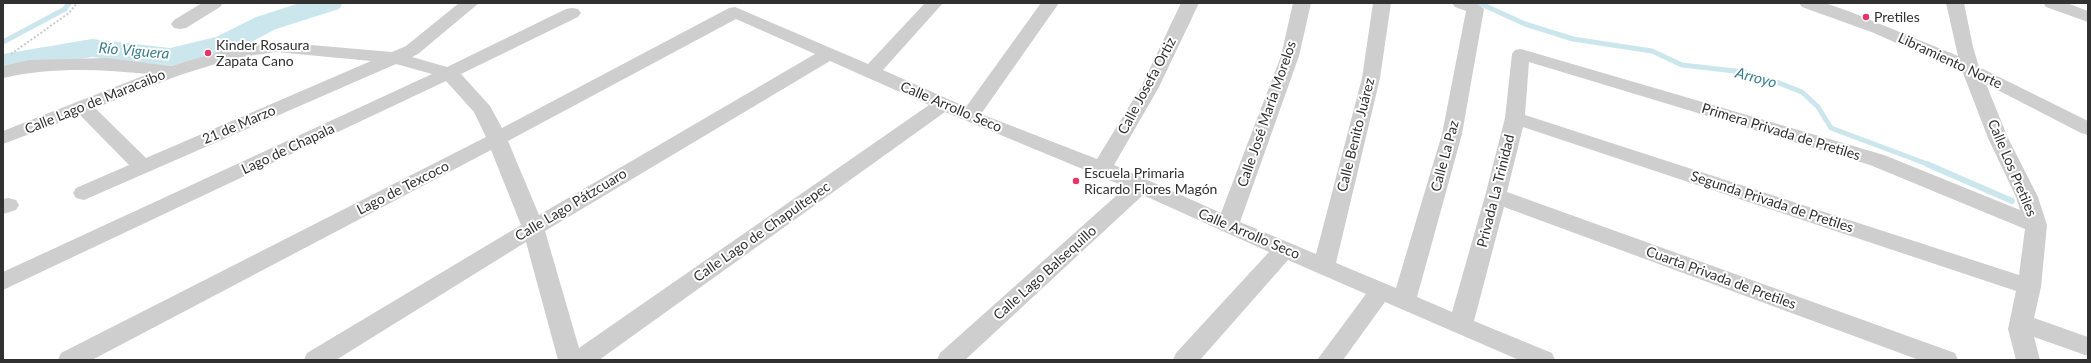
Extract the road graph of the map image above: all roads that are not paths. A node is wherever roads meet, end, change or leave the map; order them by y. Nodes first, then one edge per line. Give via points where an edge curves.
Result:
1 (214, 3) edge
2 (470, 3) edge
3 (934, 3) edge
4 (1050, 3) edge
5 (1190, 3) edge
6 (1302, 3) edge
7 (1382, 3) edge
8 (1808, 3) edge
9 (1955, 3) edge
10 (2052, 3) edge
11 (1468, 6) edge
12 (735, 12) joint
13 (572, 13) dead end
14 (2088, 17) edge
15 (180, 24) dead end
16 (828, 54) junction
17 (1521, 54) joint
18 (395, 58) junction
19 (1971, 69) junction
20 (6, 71) edge
21 (173, 71) junction
22 (871, 72) junction
23 (449, 73) junction
24 (943, 104) junction
25 (84, 108) junction
26 (970, 116) junction
27 (1515, 118) junction
28 (2088, 129) edge
29 (3, 138) edge
30 (497, 139) junction
31 (143, 167) junction
32 (1102, 168) junction
33 (1140, 186) junction
34 (84, 193) dead end
35 (1496, 196) junction
36 (1228, 225) junction
37 (2036, 225) junction
38 (533, 228) junction
39 (1284, 250) junction
40 (1324, 266) junction
41 (3, 282) edge
42 (2029, 287) junction
43 (1381, 292) junction
44 (1404, 300) junction
45 (2022, 323) junction
46 (1460, 326) junction
47 (2088, 347) edge
48 (1529, 358) edge
49 (70, 360) edge
50 (316, 360) edge
51 (570, 360) edge
52 (581, 360) edge
53 (949, 360) edge
54 (1184, 360) edge
55 (1329, 360) edge
56 (1946, 360) edge
57 (2028, 360) edge

1 - 15 street
2 - 18 street, 21 de Marzo via 412,50
3 - 22 street
4 - 26 street
5 - 32 street, Calle Josefa Ortiz via 1150,87
6 - 36 street, Calle José María Morelos via 1290,56
7 - 40 street, Calle Benito Juárez via 1371,78
8 - 19 street, Libramiento Norte via 1839,12 1916,43
9 - 19 street, Calle Los Pretiles
10 - 14 street
11 - 44 street, Calle La Paz via 1452,134
12 - 16 street, Calle Arrollo Seco
12 - 30 street, Lago de Texcoco
13 - 23 street, Lago de Chapala
16 - 22 street, Calle Arrollo Seco
16 - 38 street, Calle Lago Pátzcuaro
17 - 27 street, Privada La Trinidad
17 - 37 street, Primera Privada de Pretiles via 1877,160
18 - 21 street, Calle Lago de Maracaibo via 276,47 232,53
18 - 23 street, Calle Lago de Maracaibo
18 - 31 street, 21 de Marzo
19 - 28 street, Libramiento Norte
19 - 37 street, Calle Los Pretiles via 1998,138 2027,197
20 - 21 street via 29,66 107,64
21 - 25 street, Calle Lago de Maracaibo
22 - 24 street, Calle Arrollo Seco
23 - 30 street via 483,110
23 - 41 street, Lago de Chapala
24 - 26 street, Calle Arrollo Seco
24 - 52 street, Calle Lago de Chapultepec
25 - 29 street, Calle Lago de Maracaibo
25 - 31 street
26 - 32 street, Calle Arrollo Seco
27 - 35 street, Privada La Trinidad
27 - 42 street, Segunda Privada de Pretiles
30 - 38 street
30 - 49 street, Lago de Texcoco
31 - 34 street, 21 de Marzo
32 - 33 street, Calle Arrollo Seco
33 - 36 street, Calle Arrollo Seco
33 - 53 street, Calle Lago Balsequillo
35 - 46 street, Privada La Trinidad
35 - 56 street, Cuarta Privada de Pretiles
36 - 39 street, Calle Arrollo Seco
37 - 42 street, Calle Los Pretiles
38 - 50 street, Calle Lago Pátzcuaro
38 - 51 street
39 - 40 street, Calle Arrollo Seco
39 - 54 street
40 - 43 street, Calle Arrollo Seco
42 - 45 street, Calle Los Pretiles
43 - 44 street, Calle Arrollo Seco
43 - 55 street
44 - 46 street, Calle Arrollo Seco
45 - 47 street
45 - 57 street, Calle Los Pretiles via 2020,329
46 - 48 street, Calle Arrollo Seco

